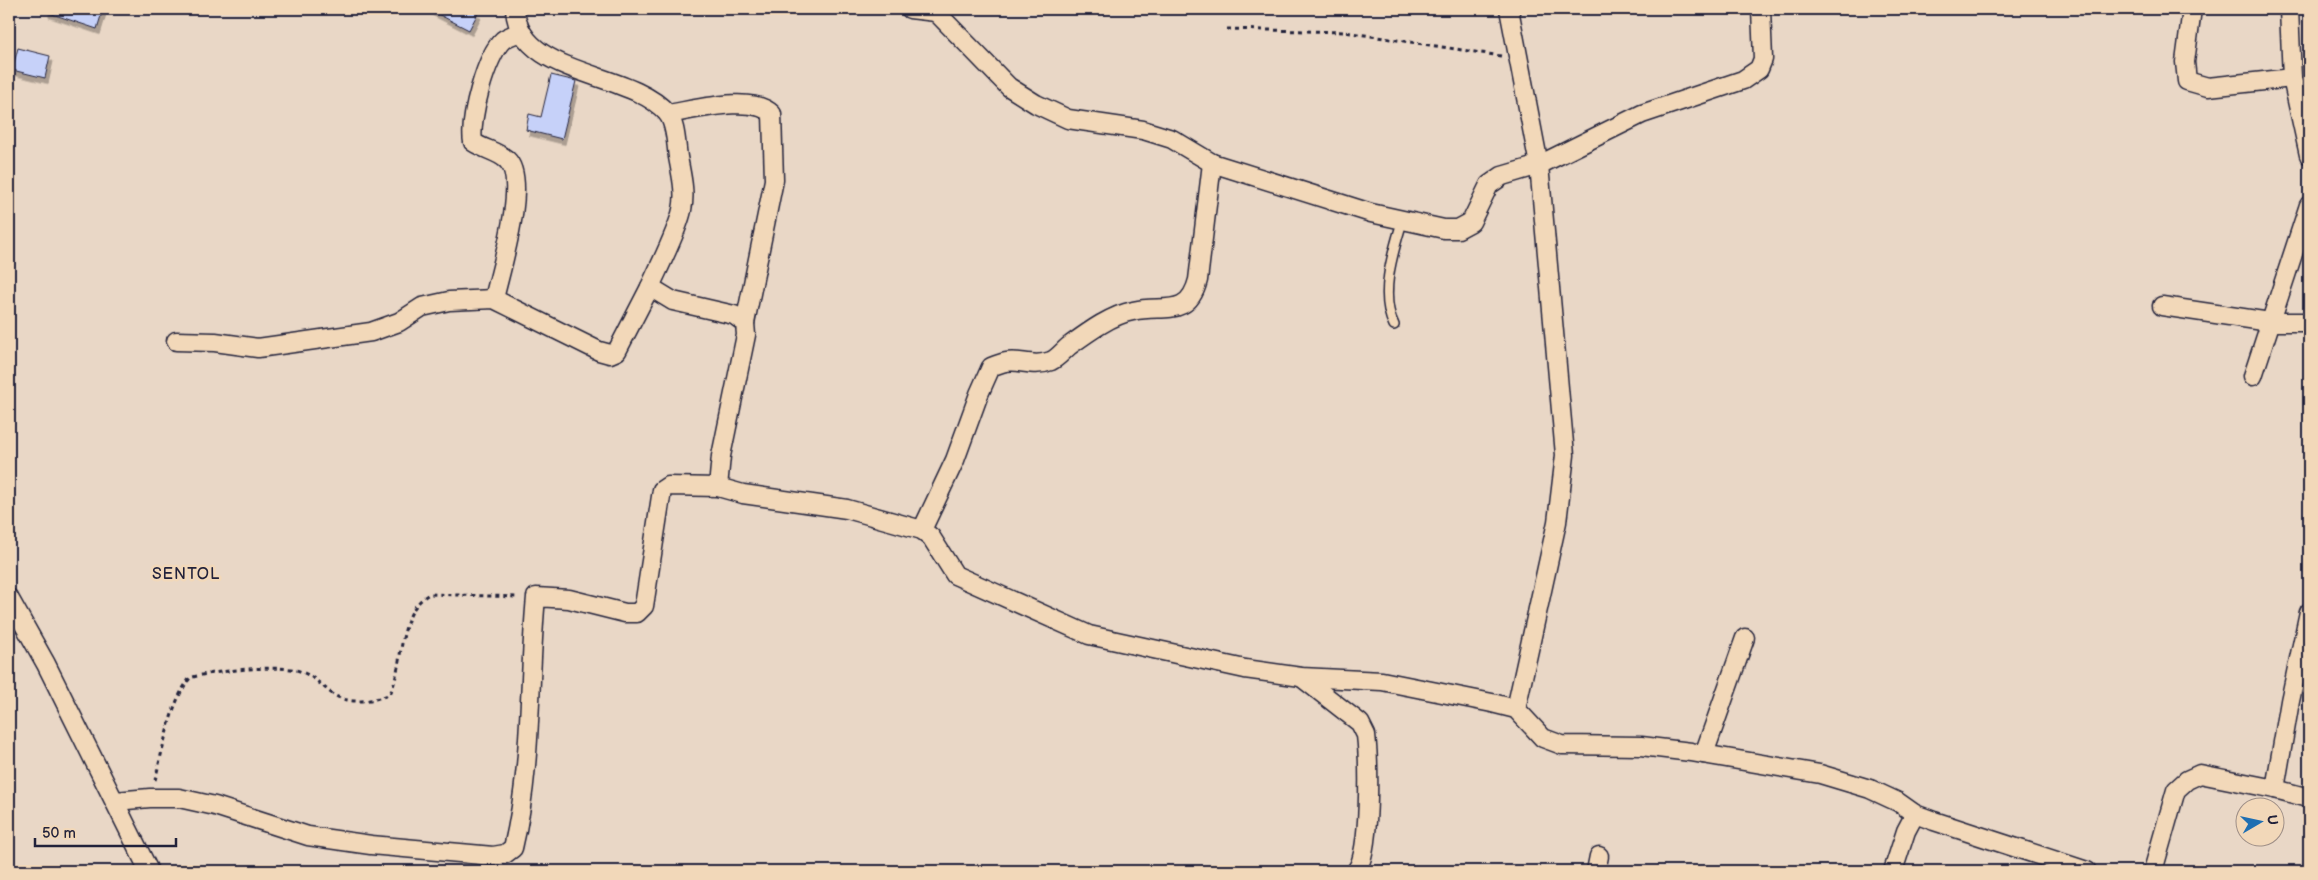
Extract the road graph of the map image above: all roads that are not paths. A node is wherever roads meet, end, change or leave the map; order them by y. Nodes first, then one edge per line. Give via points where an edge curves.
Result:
1 (499, 9) edge
2 (910, 9) edge
3 (1509, 9) edge
4 (1761, 9) edge
5 (2192, 9) edge
6 (2289, 9) edge
7 (937, 11) edge
8 (517, 19) edge
9 (2292, 78) junction
10 (668, 114) junction
11 (2309, 155) edge
12 (1212, 163) junction
13 (1539, 165) junction
14 (2309, 205) edge
15 (1402, 222) junction
16 (650, 287) junction
17 (494, 299) junction
18 (2162, 306) dead end
19 (2270, 322) junction
20 (2309, 322) edge
21 (745, 323) junction
22 (1394, 325) dead end
23 (176, 341) dead end
24 (2253, 376) dead end
25 (718, 487) junction
26 (922, 530) junction
27 (9, 598) edge
28 (2309, 612) edge
29 (1745, 638) dead end
30 (1301, 677) junction
31 (1516, 709) junction
32 (1704, 754) junction
33 (2275, 789) junction
34 (2309, 798) edge
35 (115, 801) junction
36 (1915, 814) junction
37 (149, 871) edge
38 (1356, 871) edge
39 (1893, 871) edge
40 (2086, 871) edge
41 (2153, 871) edge

1 - 8 street
2 - 7 street
3 - 13 street
4 - 13 street via 1763,59 1760,69 1743,80 1642,114
5 - 9 street via 2185,62 2187,82 2208,87
6 - 9 street
7 - 12 street via 1009,87 1036,104 1068,119 1143,130 1172,139
8 - 10 street via 541,54 634,92
8 - 17 street via 494,53 474,107 472,131 473,142 507,159 514,170 517,194
9 - 11 street
10 - 16 street via 684,186 682,211
10 - 21 street via 719,105 761,106 772,114 774,180
12 - 15 street
12 - 26 street via 1194,295 1187,303 1132,311 1108,321 1052,361 1030,365 1007,361 991,367 956,460
13 - 15 street via 1502,176 1489,185 1471,222 1458,229
13 - 31 street via 1566,455 1557,522
14 - 19 street
15 - 22 lane via 1394,248 1388,294 1388,314
16 - 17 street via 617,351 610,354
16 - 21 street via 673,301 734,315
17 - 23 street via 422,307 399,322 371,332 258,348
18 - 19 street
19 - 20 street
19 - 24 street
21 - 25 street via 746,335 721,456
25 - 26 street via 743,494 847,509
25 - 35 street via 668,486 662,490 644,606 637,613 569,599 536,597 531,722 516,834 513,848 505,854 448,853 308,836 179,798
26 - 30 street via 931,537 948,566 960,578 1089,634 1245,669
27 - 35 street
28 - 33 street
29 - 32 street
30 - 31 street via 1382,680
30 - 38 street via 1360,723 1366,735 1366,840 1361,865
31 - 32 street via 1543,738 1556,744 1641,746
32 - 36 street via 1820,774 1870,789
33 - 34 street
33 - 41 street via 2200,774 2187,780 2176,790
35 - 37 street
36 - 39 street
36 - 40 street

